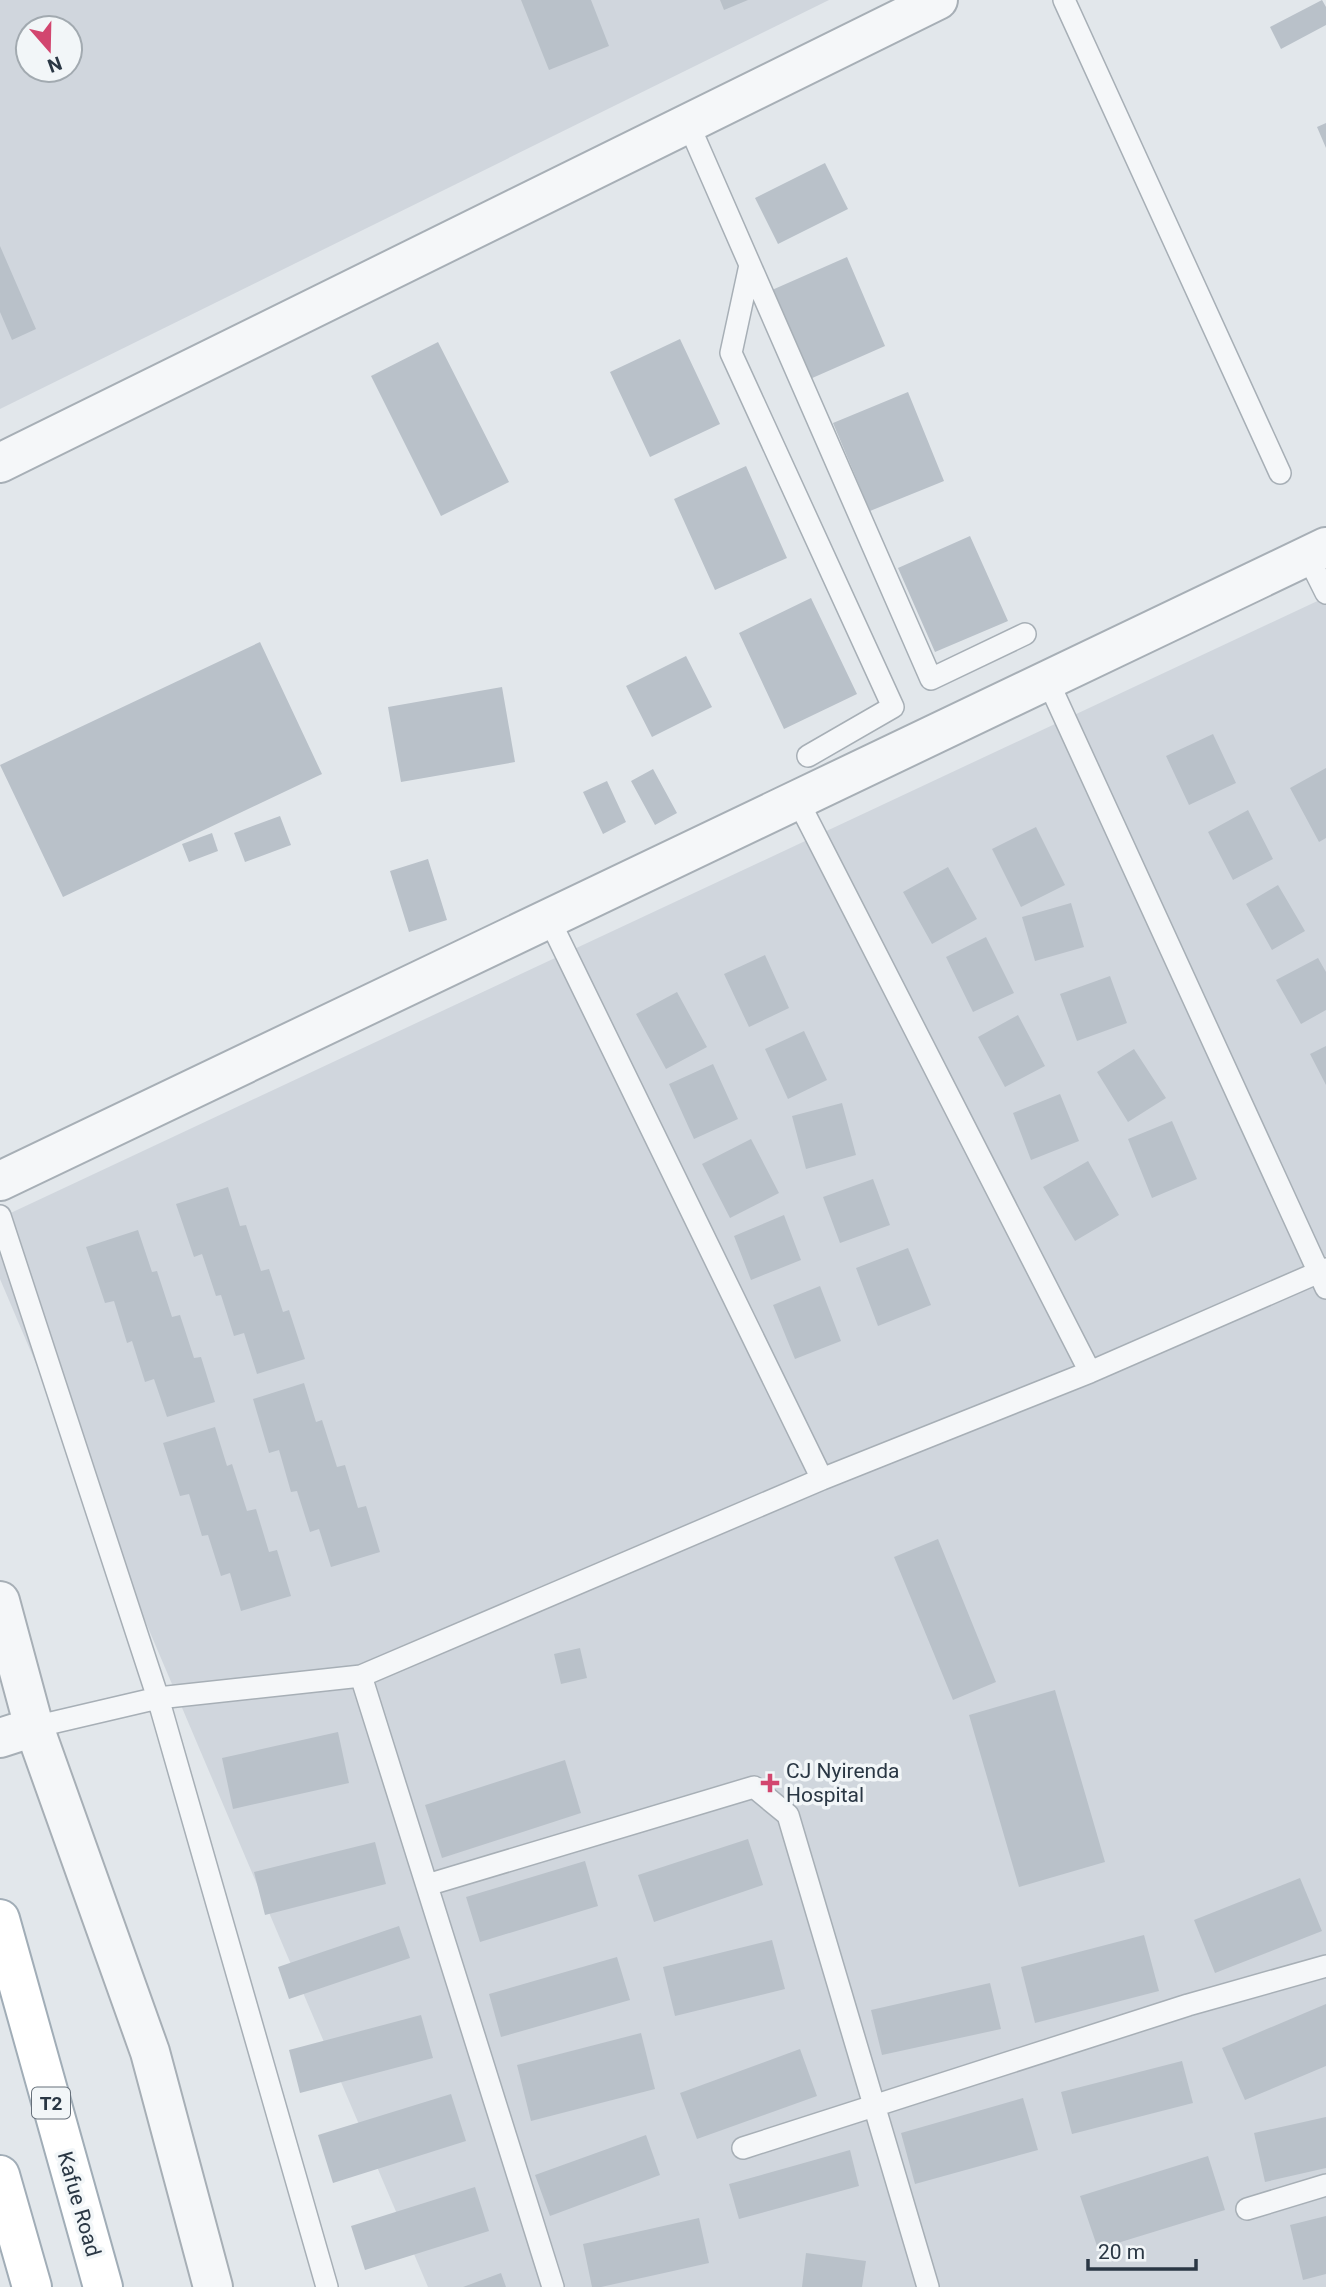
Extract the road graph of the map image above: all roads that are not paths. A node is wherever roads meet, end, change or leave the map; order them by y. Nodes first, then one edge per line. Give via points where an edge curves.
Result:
1 (938, 0) edge
2 (1063, 0) edge
3 (688, 124) junction
4 (750, 265) junction
5 (0, 463) edge
6 (1280, 473) dead end
7 (1317, 551) edge
8 (1326, 593) edge
9 (1025, 634) dead end
10 (1047, 679) junction
11 (808, 756) dead end
12 (798, 801) junction
13 (549, 919) junction
14 (0, 1181) edge
15 (0, 1216) edge
16 (1323, 1276) edge
17 (1090, 1372) junction
18 (822, 1479) junction
19 (0, 1601) edge
20 (361, 1676) junction
21 (158, 1698) junction
22 (17, 1733) edge
23 (427, 1885) junction
24 (0, 1919) edge
25 (1326, 1966) edge
26 (873, 2106) junction
27 (743, 2148) dead end
28 (0, 2175) edge
29 (1326, 2185) edge
30 (1247, 2209) dead end
31 (32, 2287) edge
32 (103, 2287) edge
33 (213, 2287) edge
34 (327, 2287) edge
35 (553, 2287) edge
36 (928, 2287) edge

1 - 3 street
2 - 6 lane
3 - 4 lane
3 - 5 street
4 - 9 lane via 931,679
4 - 11 lane via 731,352 893,707
7 - 8 lane
7 - 10 street
10 - 12 street
10 - 16 lane
12 - 13 street
12 - 17 lane
13 - 14 street
13 - 18 lane
15 - 21 lane
16 - 17 lane
17 - 18 lane
18 - 20 lane
19 - 22 street
20 - 21 lane
20 - 23 lane
21 - 22 lane
21 - 34 lane
22 - 33 street via 150,2052
23 - 26 lane via 754,1787 788,1815
23 - 35 lane
24 - 32 main road, Kafue Road / T2
25 - 26 lane
26 - 27 lane
26 - 36 lane
28 - 31 main road
29 - 30 lane

